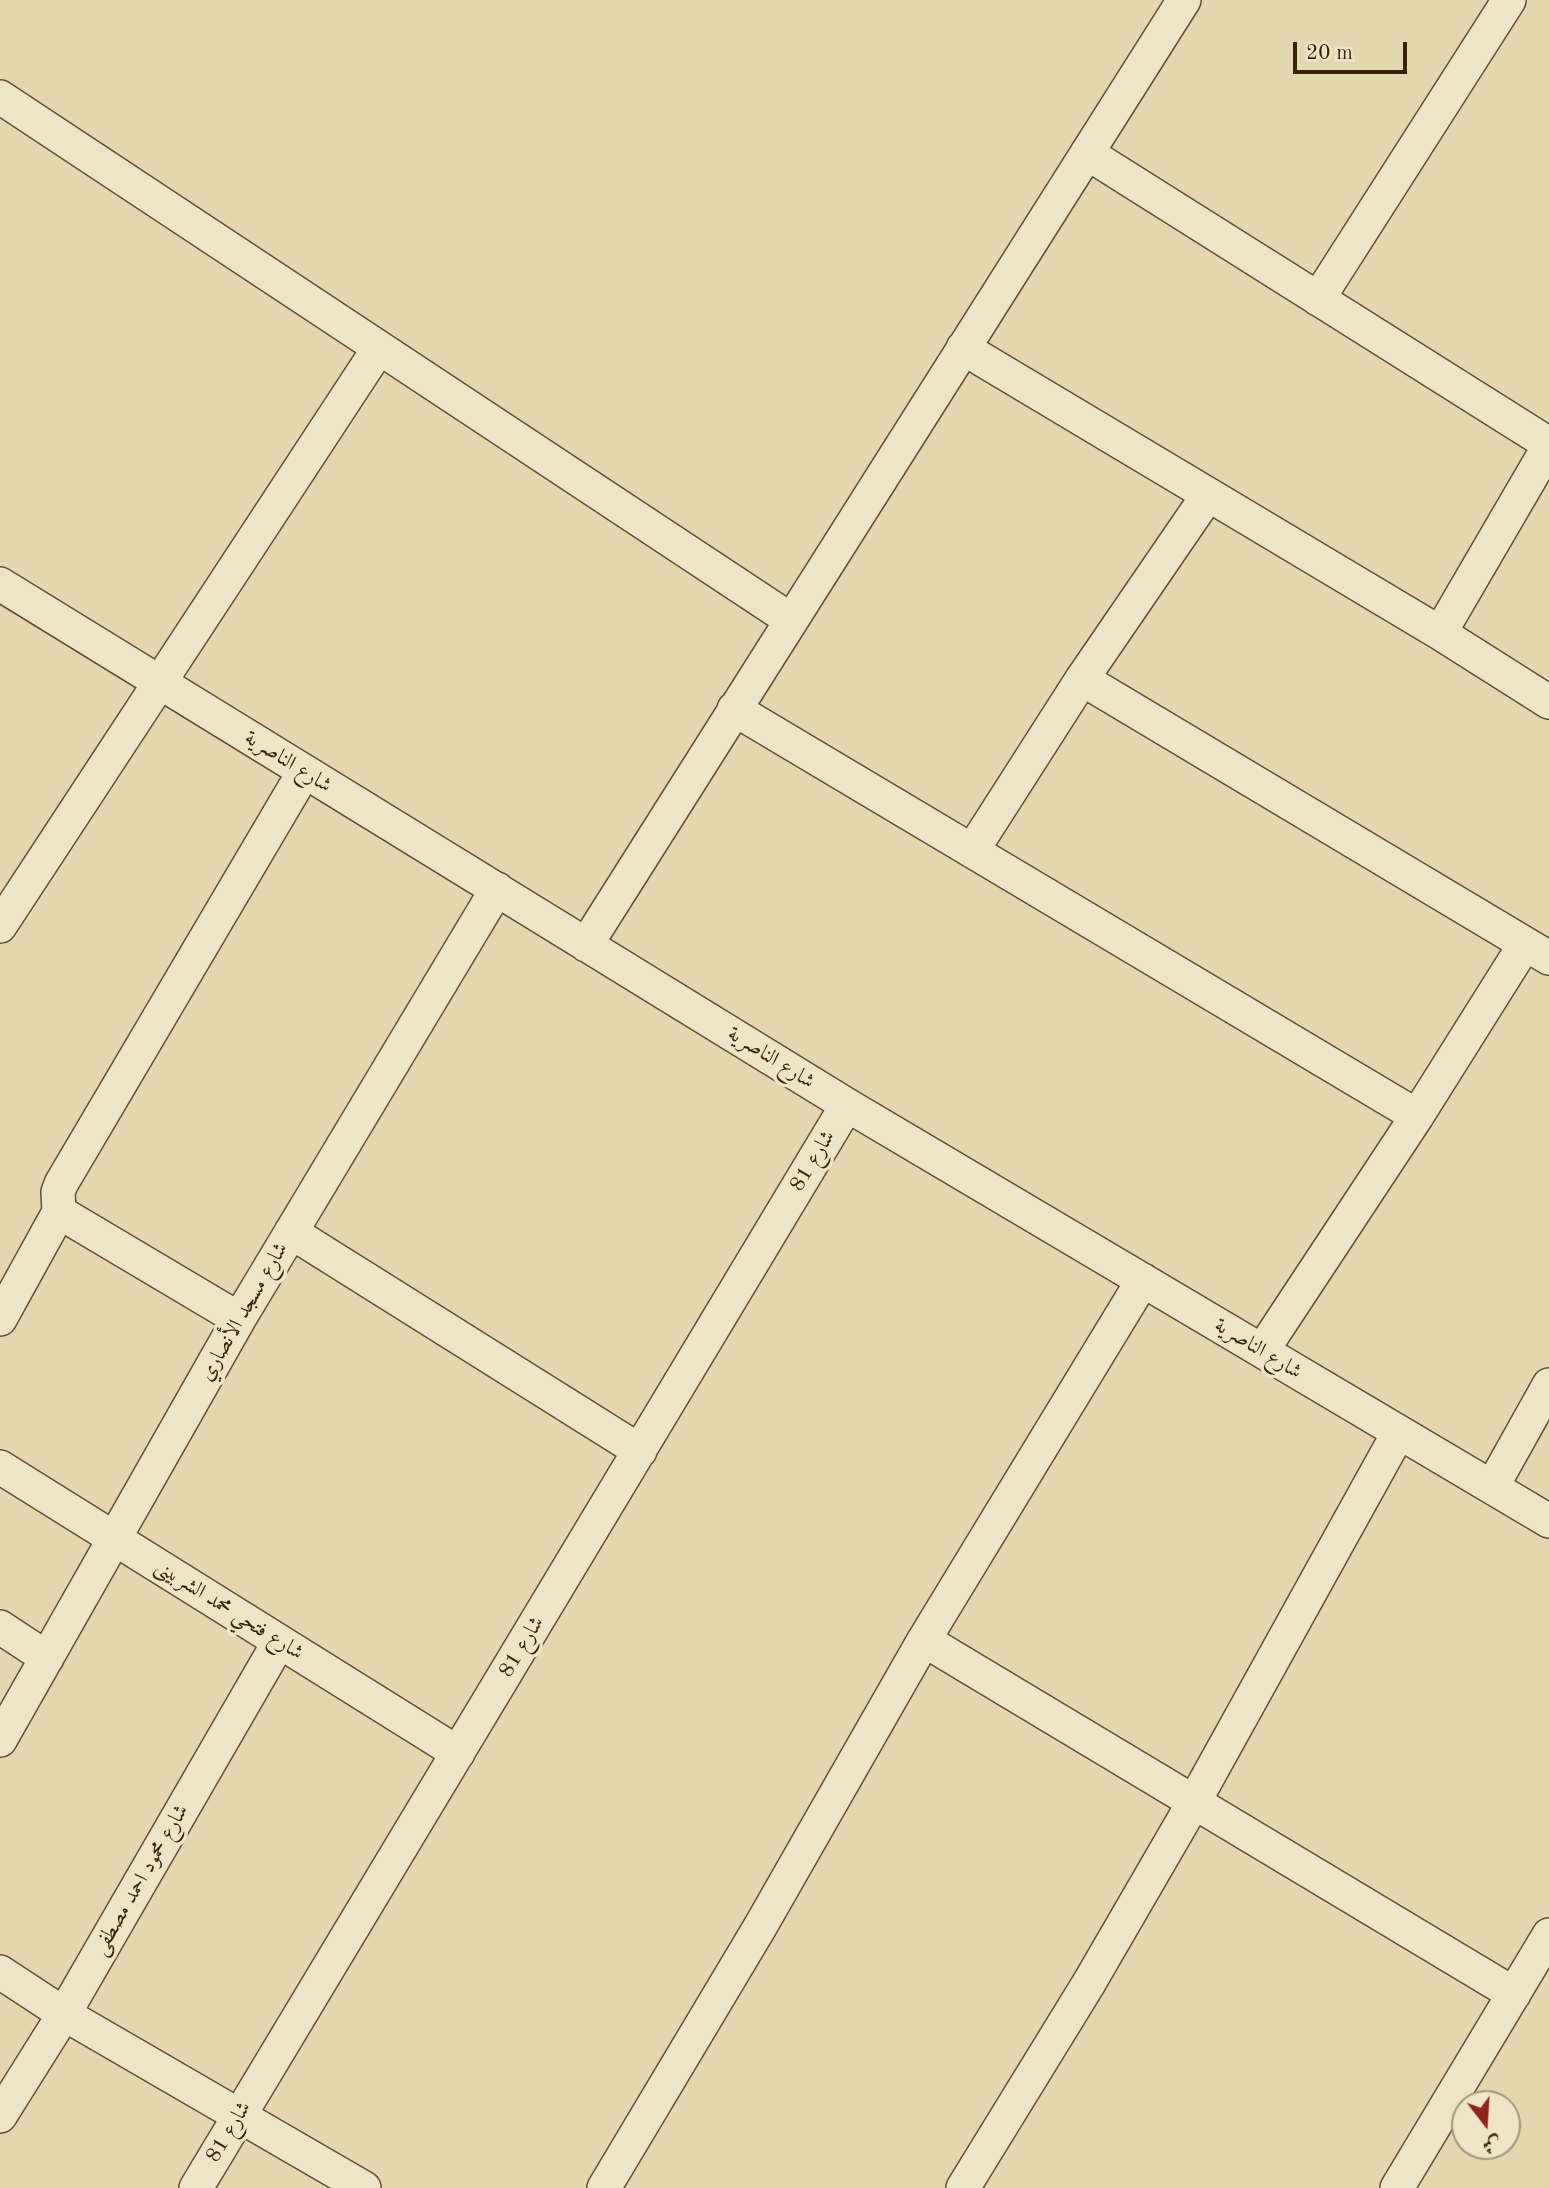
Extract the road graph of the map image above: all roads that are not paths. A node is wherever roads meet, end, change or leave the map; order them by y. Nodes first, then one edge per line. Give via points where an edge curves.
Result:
1 (1184, 0) edge
2 (1509, 0) edge
3 (0, 97) edge
4 (1087, 153) junction
5 (1318, 299) junction
6 (379, 348) junction
7 (963, 348) junction
8 (1549, 445) edge
9 (1208, 495) junction
10 (0, 584) edge
11 (791, 620) junction
12 (1440, 634) junction
13 (1082, 679) junction
14 (161, 683) junction
15 (1549, 702) edge
16 (734, 709) junction
17 (304, 772) junction
18 (972, 851) junction
19 (497, 889) junction
20 (0, 926) edge
21 (586, 945) junction
22 (1537, 951) edge
23 (847, 1105) junction
24 (1417, 1116) junction
25 (59, 1212) junction
26 (291, 1232) junction
27 (1143, 1280) junction
28 (0, 1319) edge
29 (239, 1319) junction
30 (1262, 1351) junction
31 (1549, 1385) edge
32 (1399, 1432) junction
33 (640, 1451) junction
34 (0, 1467) edge
35 (1492, 1488) junction
36 (1549, 1521) edge
37 (114, 1538) junction
38 (0, 1627) edge
39 (924, 1640) junction
40 (279, 1642) junction
41 (47, 1658) junction
42 (0, 1740) edge
43 (458, 1753) junction
44 (1194, 1802) junction
45 (1549, 1935) edge
46 (0, 1972) edge
47 (1514, 1994) junction
48 (64, 2014) junction
49 (0, 2116) edge
50 (239, 2117) junction
51 (196, 2188) edge
52 (364, 2188) edge
53 (604, 2188) edge
54 (963, 2188) edge
55 (1398, 2188) edge

1 - 4 street
2 - 5 street
3 - 6 street
4 - 5 street
4 - 7 street
5 - 8 street
6 - 11 street
6 - 14 street
7 - 9 street
7 - 11 street
8 - 12 street
9 - 12 street
9 - 13 street
10 - 14 street, شارع الناصرية
11 - 16 street
12 - 15 street
13 - 18 street
13 - 22 street
14 - 17 street, شارع الناصرية
14 - 20 street
16 - 18 street
16 - 21 street
17 - 19 street, شارع الناصرية
17 - 25 street via 61,1184
18 - 24 street
19 - 21 street, شارع الناصرية
19 - 26 street, شارع مسجد الأنصاري
21 - 23 street, شارع الناصرية
22 - 24 street
23 - 27 street, شارع الناصرية
23 - 33 street, شارع 81
24 - 30 street
25 - 28 street
25 - 29 street
26 - 29 street, شارع مسجد الأنصاري
26 - 33 street
27 - 30 street, شارع الناصرية
27 - 39 street
29 - 37 street, شارع مسجد الأنصاري
30 - 32 street, شارع الناصرية
31 - 35 street
32 - 35 street, شارع الناصرية
32 - 44 street
33 - 43 street, شارع 81
34 - 37 street, شارع فتحي محمد الشربينى
35 - 36 street, شارع الناصرية
37 - 40 street, شارع فتحي محمد الشربينى
37 - 41 street, شارع مسجد الأنصاري
38 - 41 street
39 - 44 street
39 - 53 street
40 - 43 street, شارع فتحي محمد الشربينى
40 - 48 street, شارع محمود احمد مصطفى
41 - 42 street, شارع مسجد الأنصاري
43 - 50 street, شارع 81
44 - 47 street
44 - 54 street
45 - 47 street
46 - 48 street
47 - 55 street
48 - 49 street, شارع محمود احمد مصطفى
48 - 50 street
50 - 51 street, شارع 81
50 - 52 street

